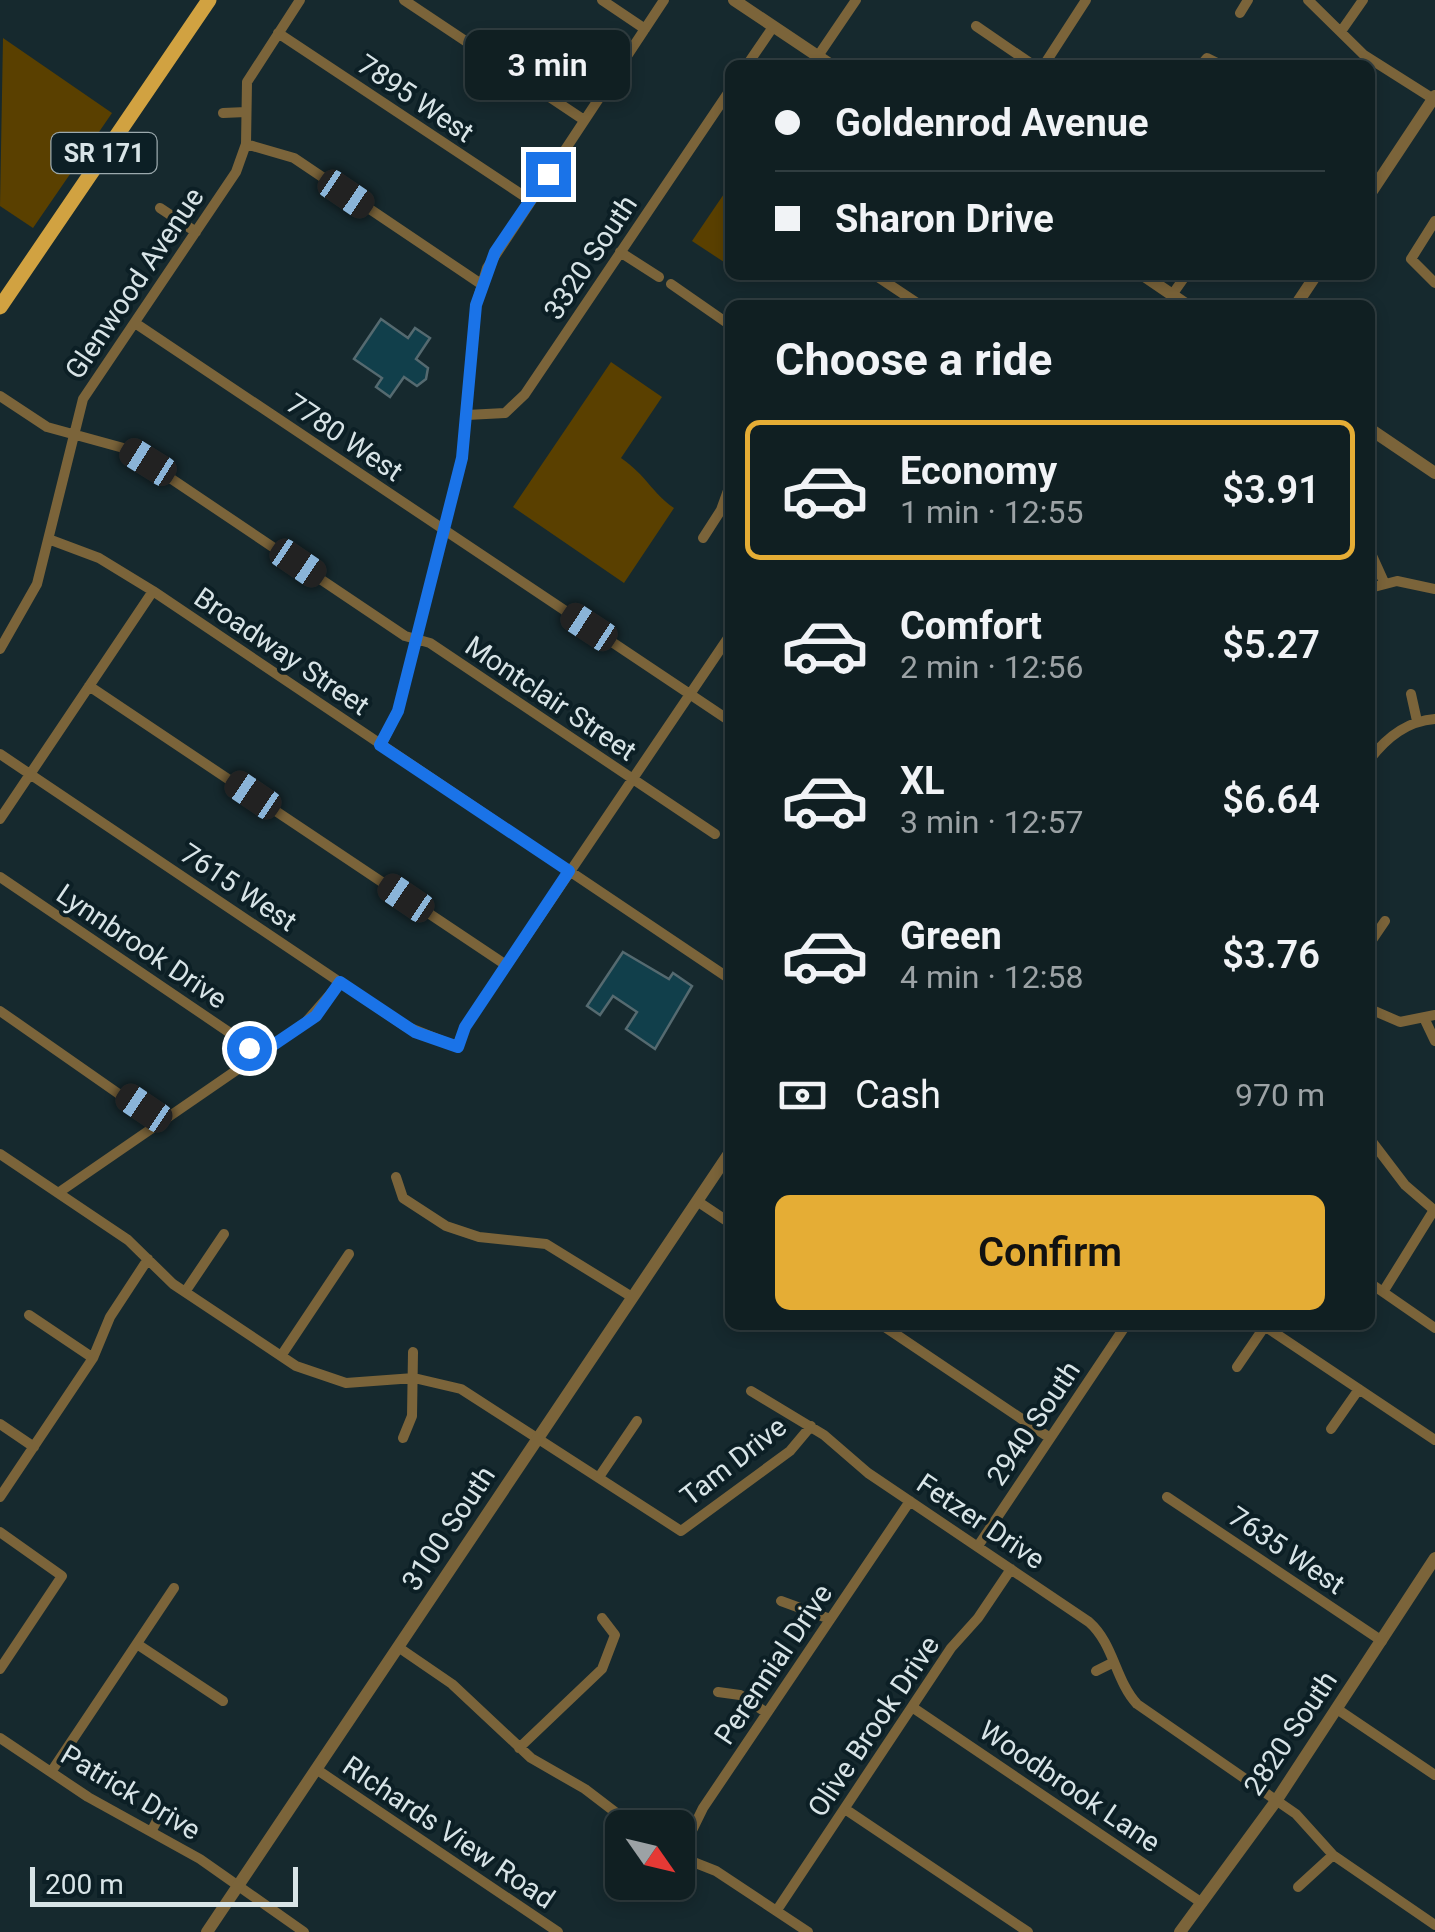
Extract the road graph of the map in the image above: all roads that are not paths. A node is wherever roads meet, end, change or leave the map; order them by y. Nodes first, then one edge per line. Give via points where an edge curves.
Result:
1 (208, 0) edge
2 (300, 0) edge
3 (404, 0) edge
4 (602, 0) edge
5 (664, 0) edge
6 (734, 0) edge
7 (856, 0) edge
8 (1086, 0) edge
9 (1248, 0) edge
10 (1308, 0) edge
11 (1362, 0) edge
12 (1240, 13) dead end
13 (976, 26) dead end
14 (773, 27) junction
15 (645, 29) junction
16 (1342, 30) junction
17 (278, 32) junction
18 (818, 56) junction
19 (750, 60) edge
20 (823, 60) edge
21 (1026, 60) edge
22 (1047, 60) edge
23 (1372, 60) edge
24 (1375, 62) edge
25 (725, 97) edge
26 (1434, 98) edge
27 (246, 112) junction
28 (223, 113) dead end
29 (584, 120) junction
30 (246, 144) junction
31 (1375, 186) edge
32 (530, 200) junction
33 (160, 208) dead end
34 (1435, 221) edge
35 (196, 232) junction
36 (620, 252) junction
37 (658, 277) dead end
38 (882, 280) edge
39 (1150, 280) edge
40 (1182, 280) edge
41 (1435, 283) edge
42 (482, 284) junction
43 (671, 284) dead end
44 (1172, 295) junction
45 (912, 300) edge
46 (1180, 300) edge
47 (0, 307) edge
48 (134, 322) junction
49 (725, 322) edge
50 (0, 396) edge
51 (467, 415) junction
52 (1375, 432) edge
53 (73, 434) junction
54 (1435, 473) edge
55 (725, 499) edge
56 (445, 531) junction
57 (704, 538) dead end
58 (51, 540) junction
59 (1375, 562) edge
60 (1384, 582) junction
61 (1375, 586) edge
62 (1435, 589) edge
63 (153, 591) junction
64 (417, 639) junction
65 (725, 641) edge
66 (0, 649) edge
67 (89, 686) junction
68 (688, 693) junction
69 (1411, 694) dead end
70 (725, 719) edge
71 (1435, 720) edge
72 (1417, 722) junction
73 (380, 745) junction
74 (0, 754) edge
75 (1375, 754) edge
76 (30, 774) junction
77 (631, 778) junction
78 (0, 819) edge
79 (715, 834) dead end
80 (569, 871) junction
81 (0, 877) edge
82 (1384, 921) dead end
83 (1375, 935) edge
84 (506, 965) junction
85 (725, 976) edge
86 (340, 982) junction
87 (0, 1010) edge
88 (1375, 1011) edge
89 (1430, 1018) edge
90 (1435, 1041) edge
91 (257, 1056) junction
92 (159, 1122) junction
93 (1375, 1145) edge
94 (0, 1154) edge
95 (725, 1159) edge
96 (396, 1177) dead end
97 (58, 1193) junction
98 (697, 1201) junction
99 (1434, 1210) edge
100 (725, 1220) edge
101 (224, 1234) dead end
102 (349, 1254) dead end
103 (148, 1259) junction
104 (1375, 1286) edge
105 (184, 1292) junction
106 (1383, 1292) junction
107 (632, 1297) junction
108 (29, 1315) dead end
109 (1435, 1328) edge
110 (889, 1330) edge
111 (1123, 1330) edge
112 (1261, 1330) edge
113 (1270, 1330) edge
114 (413, 1352) dead end
115 (280, 1356) junction
116 (94, 1358) junction
117 (1237, 1367) dead end
118 (414, 1378) junction
119 (1359, 1389) junction
120 (751, 1390) dead end
121 (637, 1420) dead end
122 (0, 1424) edge
123 (811, 1426) junction
124 (1332, 1429) dead end
125 (402, 1438) dead end
126 (538, 1438) junction
127 (1050, 1438) junction
128 (1435, 1440) edge
129 (34, 1447) junction
130 (599, 1477) junction
131 (0, 1497) edge
132 (1167, 1497) dead end
133 (910, 1500) junction
134 (0, 1532) edge
135 (978, 1546) junction
136 (1435, 1558) edge
137 (1011, 1569) junction
138 (174, 1588) dead end
139 (781, 1601) dead end
140 (602, 1618) dead end
141 (830, 1619) junction
142 (1382, 1641) junction
143 (137, 1644) junction
144 (398, 1647) junction
145 (1114, 1662) junction
146 (0, 1670) edge
147 (1096, 1671) dead end
148 (718, 1692) dead end
149 (223, 1701) dead end
150 (912, 1707) junction
151 (1338, 1710) junction
152 (767, 1712) junction
153 (0, 1738) edge
154 (519, 1748) junction
155 (316, 1769) junction
156 (51, 1772) junction
157 (1435, 1775) edge
158 (1276, 1800) junction
159 (163, 1809) dead end
160 (844, 1809) junction
161 (610, 1810) edge
162 (695, 1825) edge
163 (152, 1830) junction
164 (1333, 1856) junction
165 (695, 1863) edge
166 (238, 1886) junction
167 (1298, 1887) dead end
168 (1202, 1903) junction
169 (777, 1910) junction
170 (1435, 1925) edge
171 (207, 1932) edge
172 (304, 1932) edge
173 (558, 1932) edge
174 (808, 1932) edge
175 (1028, 1932) edge
176 (1180, 1932) edge

1 - 47 main road, SR 171
2 - 17 street, Glenwood Avenue
3 - 29 street
4 - 15 street
5 - 15 street
6 - 14 street
7 - 18 street
8 - 22 street
9 - 12 street
10 - 16 street
11 - 16 street
13 - 21 street
14 - 18 street
14 - 19 street
15 - 29 street
16 - 23 street
17 - 27 street, Glenwood Avenue via 248,82
17 - 32 street, 7895 West
18 - 20 street
24 - 26 street
25 - 36 street, 3320 South
26 - 31 street
27 - 28 street
27 - 30 street, Glenwood Avenue
29 - 32 street
30 - 35 street, Glenwood Avenue via 236,172
30 - 42 street via 294,158
32 - 42 street
33 - 35 street
34 - 41 street via 1411,259
35 - 48 street, Glenwood Avenue
36 - 37 street
36 - 51 street, 3320 South via 515,406 492,416
38 - 45 street
39 - 44 street
40 - 44 street
42 - 51 street
43 - 49 street
44 - 46 street
48 - 53 street, Glenwood Avenue via 83,399
48 - 56 street, 7780 West
50 - 53 street, Montclair Street via 47,427
51 - 56 street
52 - 54 street
53 - 58 street, Glenwood Avenue
53 - 64 street, Montclair Street via 127,448
55 - 57 street
56 - 64 street
56 - 68 street, 7780 West
58 - 63 street, Broadway Street via 99,558
58 - 66 street, Glenwood Avenue via 28,605
59 - 60 street
60 - 61 street
60 - 62 street
63 - 67 street
63 - 73 street, Broadway Street
64 - 73 street via 395,722
64 - 77 street, Montclair Street
65 - 68 street
67 - 76 street
67 - 84 street
68 - 70 street, 7780 West
68 - 77 street
69 - 72 street
71 - 72 street
72 - 75 street
73 - 80 street, Broadway Street
74 - 76 street, 7615 West
76 - 78 street
76 - 86 street, 7615 West
77 - 79 street, Montclair Street
77 - 80 street
80 - 84 street
80 - 85 street, Broadway Street
81 - 91 street, Lynnbrook Drive
82 - 83 street
84 - 86 street, 7615 West via 458,1047 415,1032
86 - 91 street via 316,1016
87 - 92 street
88 - 89 street via 1400,1022
89 - 90 street
91 - 92 street
92 - 97 street
93 - 99 street
94 - 97 street
95 - 98 street, 3100 South
96 - 107 street via 403,1198 446,1226 546,1244
97 - 103 street
98 - 100 street
98 - 107 street, 3100 South
99 - 106 street
101 - 105 street
102 - 115 street
103 - 105 street
103 - 116 street via 110,1317
104 - 106 street
105 - 115 street
106 - 109 street
107 - 126 street, 3100 South
108 - 116 street
110 - 127 street
111 - 127 street, 2940 South
112 - 117 street
113 - 119 street
114 - 118 street
115 - 118 street via 346,1382
116 - 129 street
118 - 125 street via 412,1416
118 - 126 street via 461,1389
119 - 124 street
119 - 128 street
120 - 123 street, Fetzer Drive
121 - 130 street
122 - 129 street
123 - 130 street, Tam Drive via 790,1451 682,1530
123 - 133 street, Fetzer Drive
126 - 130 street
126 - 144 street, 3100 South
127 - 135 street, 2940 South
129 - 131 street
132 - 142 street, 7635 West
133 - 135 street, Fetzer Drive
133 - 141 street, Perennial Drive
134 - 146 street via 62,1576
135 - 137 street, Fetzer Drive
136 - 142 street, 2820 South
137 - 145 street, Fetzer Drive via 1097,1629
137 - 150 street, Olive Brook Drive
138 - 143 street
139 - 141 street
140 - 154 street via 615,1635 610,1657
141 - 152 street, Perennial Drive
142 - 151 street, 2820 South
143 - 149 street
143 - 156 street
144 - 154 street via 452,1684
144 - 155 street, 3100 South
145 - 147 street
145 - 158 street, Fetzer Drive via 1129,1696 1145,1712
148 - 152 street via 740,1695
150 - 160 street, Olive Brook Drive
150 - 168 street, Woodbrook Lane
151 - 157 street
151 - 158 street, 2820 South
152 - 162 street, Perennial Drive
153 - 156 street, Patrick Drive
154 - 161 street
155 - 166 street, 3100 South
155 - 173 street, RIchards View Road
156 - 163 street, Patrick Drive
158 - 164 street, Fetzer Drive via 1309,1825
158 - 168 street, 2820 South
159 - 163 street
160 - 169 street, Olive Brook Drive
160 - 175 street
163 - 166 street, Patrick Drive
164 - 167 street
164 - 170 street, Fetzer Drive
165 - 169 street
166 - 171 street, 3100 South
166 - 172 street, Patrick Drive
168 - 176 street, 2820 South
169 - 174 street

